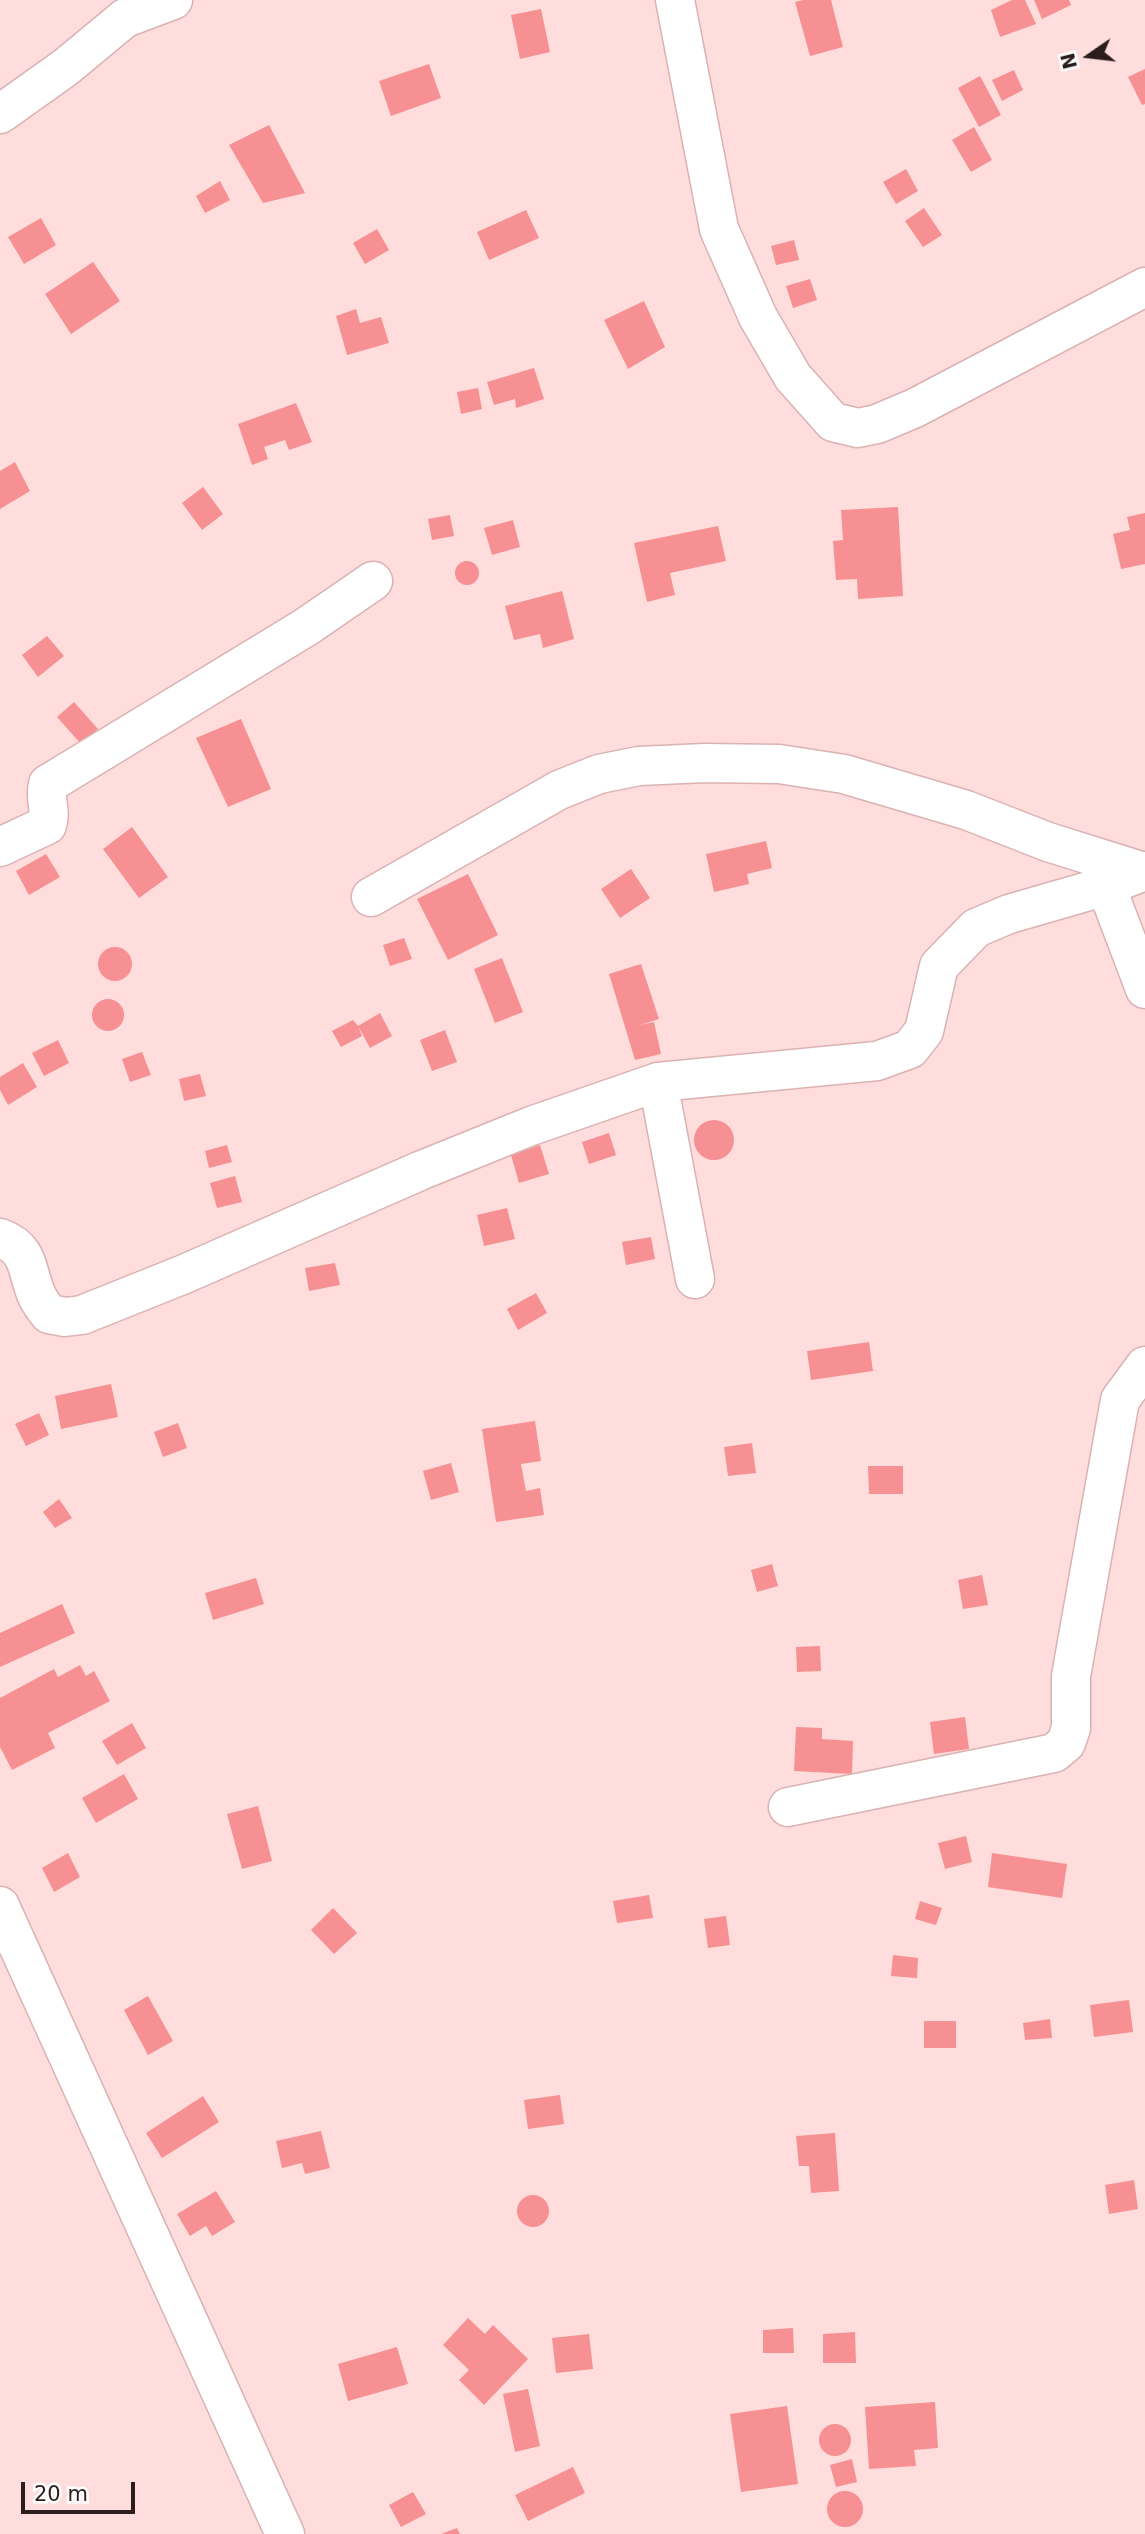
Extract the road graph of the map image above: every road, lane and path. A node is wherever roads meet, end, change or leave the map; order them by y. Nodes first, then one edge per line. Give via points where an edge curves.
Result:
1 (173, 0) edge
2 (675, 0) edge
3 (0, 114) edge
4 (1145, 287) edge
5 (373, 581) dead end
6 (0, 847) edge
7 (1144, 872) edge
8 (1106, 886) junction
9 (371, 897) dead end
10 (1145, 989) edge
11 (658, 1082) junction
12 (0, 1238) edge
13 (695, 1279) dead end
14 (1145, 1366) edge
15 (788, 1807) dead end
16 (0, 1906) edge
17 (285, 2534) edge

1 - 3 street via 125,18
2 - 4 street via 719,229 758,317 793,377 833,422 858,428 915,408
5 - 6 street via 48,785 47,825
7 - 8 street
7 - 9 street via 966,810 844,774 779,764 705,763 639,766 569,786
8 - 10 street
8 - 11 street via 976,928 939,966 924,1031 910,1049 877,1061
11 - 12 street via 422,1170 82,1315 49,1314 37,1296 30,1267 18,1249
11 - 13 street
14 - 15 street via 1120,1400 1071,1676 1071,1728 1066,1743 1054,1753
16 - 17 street

